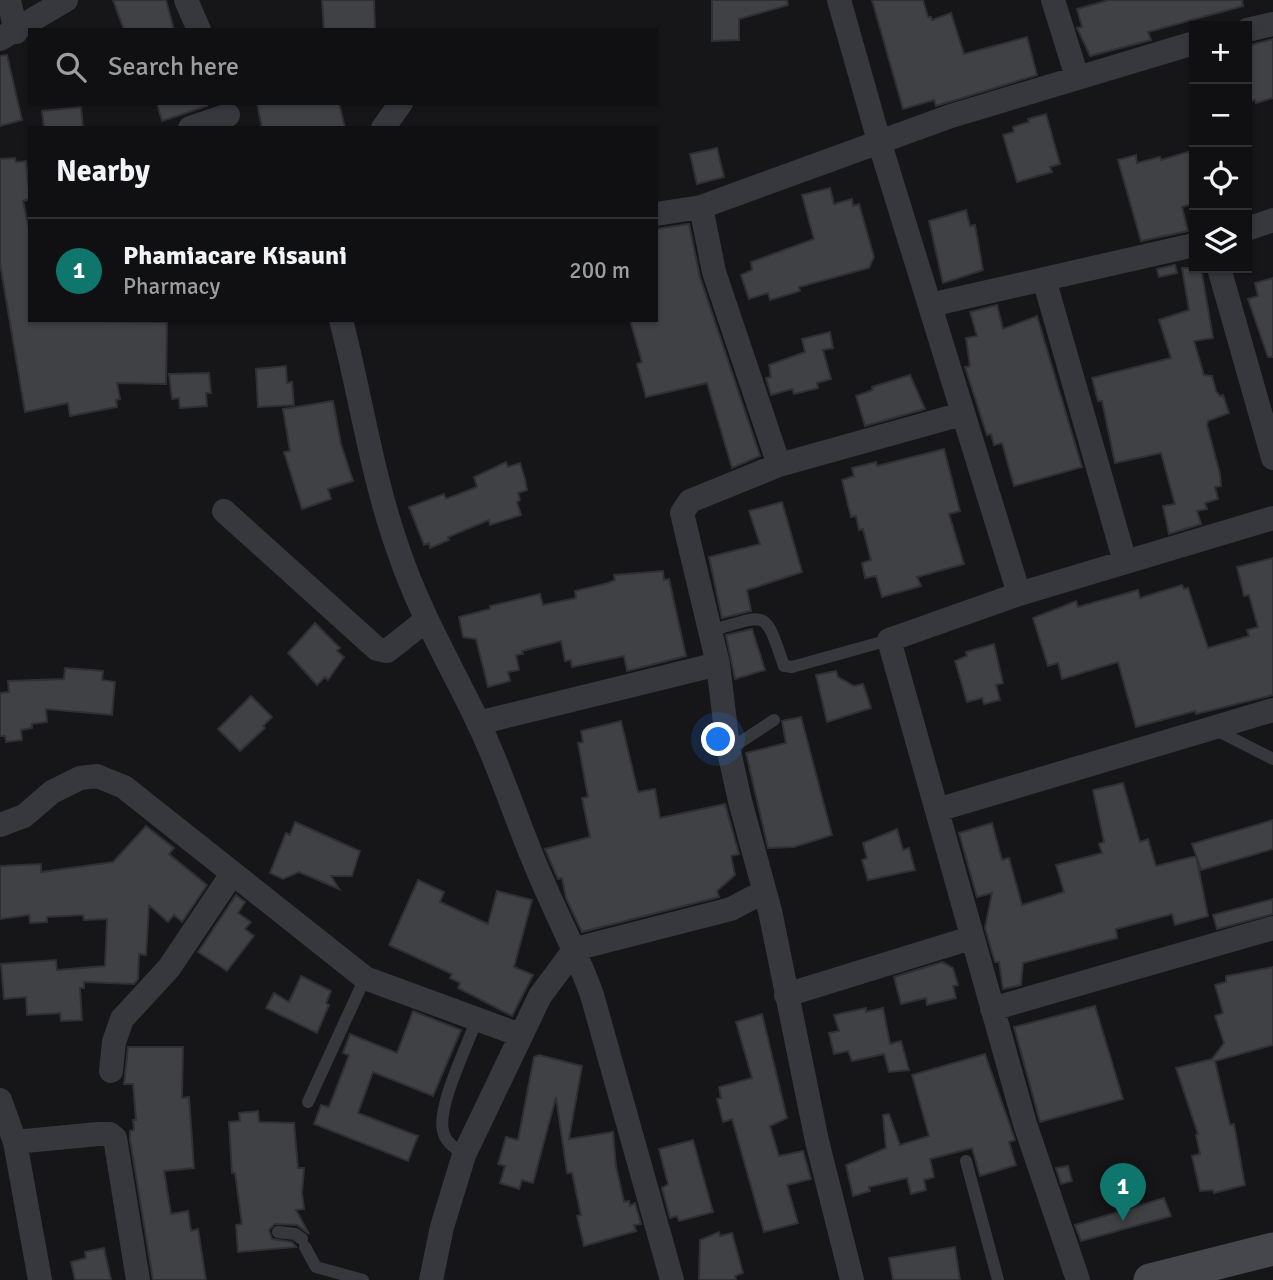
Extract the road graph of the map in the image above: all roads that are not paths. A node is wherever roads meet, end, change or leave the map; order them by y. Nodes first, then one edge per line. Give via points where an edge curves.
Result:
1 (9, 0) edge
2 (66, 0) edge
3 (186, 0) edge
4 (839, 0) edge
5 (1052, 0) edge
6 (1273, 24) edge
7 (198, 28) edge
8 (1252, 29) edge
9 (8, 36) edge
10 (1189, 44) edge
11 (1077, 77) junction
12 (400, 105) edge
13 (230, 115) edge
14 (196, 126) edge
15 (384, 126) edge
16 (879, 141) junction
17 (701, 207) junction
18 (658, 214) edge
19 (1273, 220) edge
20 (1252, 227) edge
21 (1189, 246) edge
22 (1221, 273) edge
23 (1044, 279) junction
24 (930, 305) junction
25 (342, 322) edge
26 (962, 414) junction
27 (1268, 418) edge
28 (1273, 458) edge
29 (779, 466) junction
30 (224, 511) dead end
31 (1273, 519) edge
32 (1125, 562) junction
33 (1019, 594) junction
34 (425, 621) junction
35 (710, 631) junction
36 (889, 640) junction
37 (719, 664) junction
38 (1273, 710) edge
39 (774, 720) dead end
40 (478, 723) junction
41 (1213, 728) junction
42 (728, 747) junction
43 (1273, 759) edge
44 (937, 810) junction
45 (0, 825) edge
46 (232, 874) junction
47 (763, 892) junction
48 (1273, 928) edge
49 (971, 938) junction
50 (575, 949) junction
51 (365, 978) junction
52 (786, 995) junction
53 (992, 1009) junction
54 (476, 1021) junction
55 (520, 1035) junction
56 (111, 1071) dead end
57 (0, 1100) edge
58 (308, 1102) dead end
59 (15, 1142) junction
60 (464, 1155) junction
61 (966, 1161) dead end
62 (278, 1233) dead end
63 (1273, 1249) edge
64 (40, 1280) edge
65 (138, 1280) edge
66 (363, 1280) edge
67 (431, 1280) edge
68 (671, 1280) edge
69 (852, 1280) edge
70 (998, 1280) edge
71 (1078, 1280) edge
72 (1150, 1280) edge

1 - 9 street
2 - 9 street
3 - 7 street
4 - 16 street
5 - 11 street
6 - 8 street
10 - 11 street
11 - 16 street
12 - 15 street
13 - 14 street
16 - 17 street
16 - 24 street
17 - 18 street
17 - 29 street via 714,272
19 - 20 street
21 - 23 street
22 - 27 street
23 - 24 street
23 - 32 street
24 - 26 street
25 - 34 street via 365,415 373,470
26 - 29 street
26 - 33 street
27 - 28 street
29 - 35 street via 684,506
30 - 34 street via 377,649 387,650
31 - 32 street
32 - 33 street
33 - 36 street
34 - 40 street
35 - 36 lane via 762,619 772,627 784,666 792,667
35 - 37 street
36 - 44 street
37 - 40 street
37 - 42 street
38 - 41 street
39 - 42 lane
40 - 50 street via 539,874
41 - 43 lane
41 - 44 street
42 - 47 street
44 - 49 street
45 - 46 street via 24,816 52,792 80,778 97,776 124,787
46 - 51 street
46 - 56 street via 170,968 122,1019
47 - 50 street via 731,909
47 - 52 street
48 - 53 street
49 - 52 street
49 - 53 street
50 - 55 street via 540,996
50 - 68 street via 592,995
51 - 54 street
51 - 58 lane
52 - 69 street
53 - 71 street
54 - 55 street
54 - 60 lane via 443,1114 442,1132
55 - 60 street
57 - 59 street
59 - 64 street
59 - 65 street via 98,1134 115,1138
60 - 67 street
61 - 70 lane
62 - 66 lane via 295,1234 316,1267
63 - 72 main road

